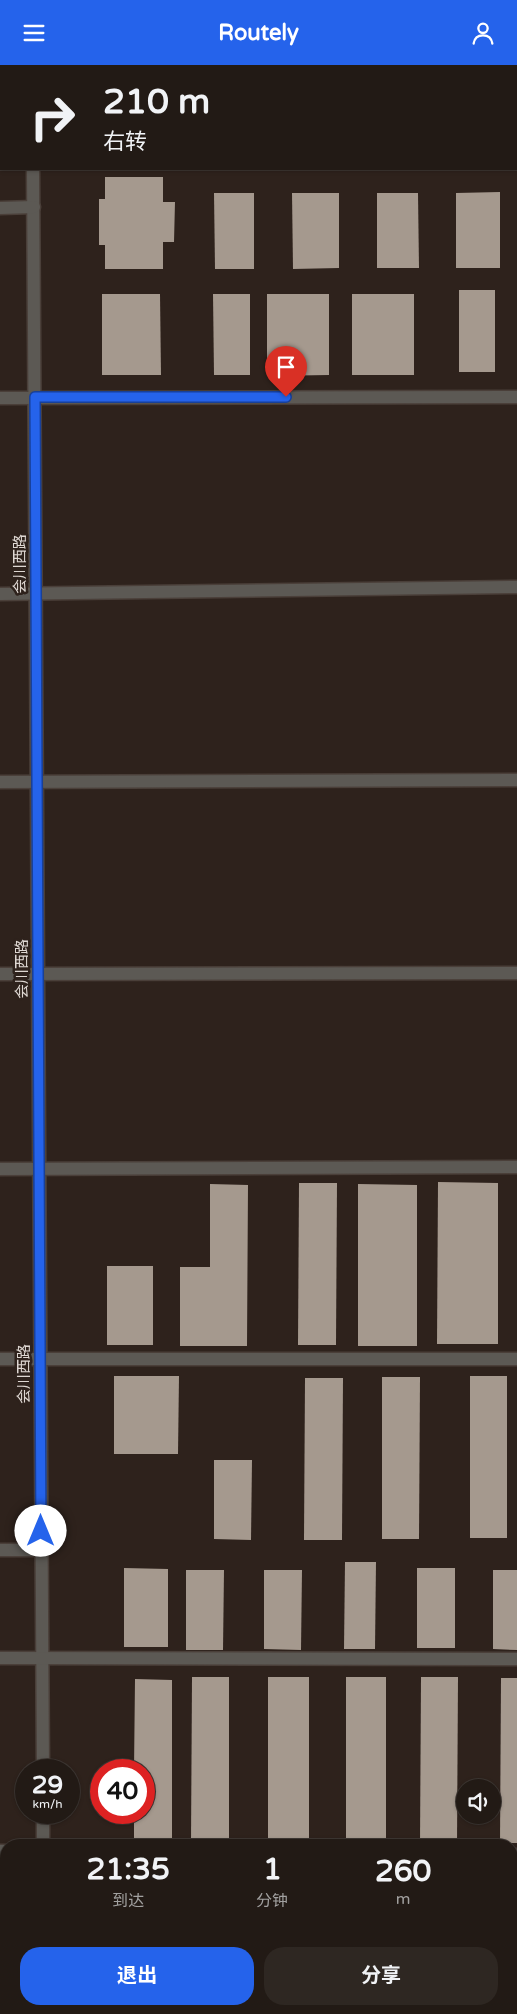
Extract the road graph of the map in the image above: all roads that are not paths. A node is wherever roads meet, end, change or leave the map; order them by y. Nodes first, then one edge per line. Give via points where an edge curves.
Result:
1 (33, 170) edge
2 (34, 207) junction
3 (0, 208) edge
4 (35, 397) junction
5 (517, 397) edge
6 (0, 398) edge
7 (517, 587) edge
8 (0, 594) edge
9 (36, 594) junction
10 (37, 781) junction
11 (517, 781) edge
12 (0, 782) edge
13 (517, 973) edge
14 (0, 974) edge
15 (38, 974) junction
16 (517, 1167) edge
17 (0, 1169) edge
18 (39, 1169) junction
19 (0, 1359) edge
20 (40, 1359) junction
21 (517, 1359) edge
22 (0, 1550) edge
23 (42, 1550) junction
24 (0, 1658) edge
25 (42, 1658) junction
26 (517, 1659) edge
27 (43, 1759) edge
28 (43, 1824) edge
29 (43, 1839) edge

1 - 2 street, 会川西路
2 - 3 street
2 - 4 street, 会川西路
4 - 5 street
4 - 6 street
4 - 9 street, 会川西路
7 - 9 street
8 - 9 street
9 - 10 street, 会川西路
10 - 11 street
10 - 12 street
10 - 15 street, 会川西路
13 - 15 street
14 - 15 street
15 - 18 street, 会川西路
16 - 18 street
17 - 18 street
18 - 20 street, 会川西路
19 - 20 street
20 - 21 street
20 - 23 street, 会川西路
22 - 23 street
23 - 25 street, 会川西路
24 - 25 street
25 - 26 street
25 - 27 street, 会川西路
28 - 29 street

